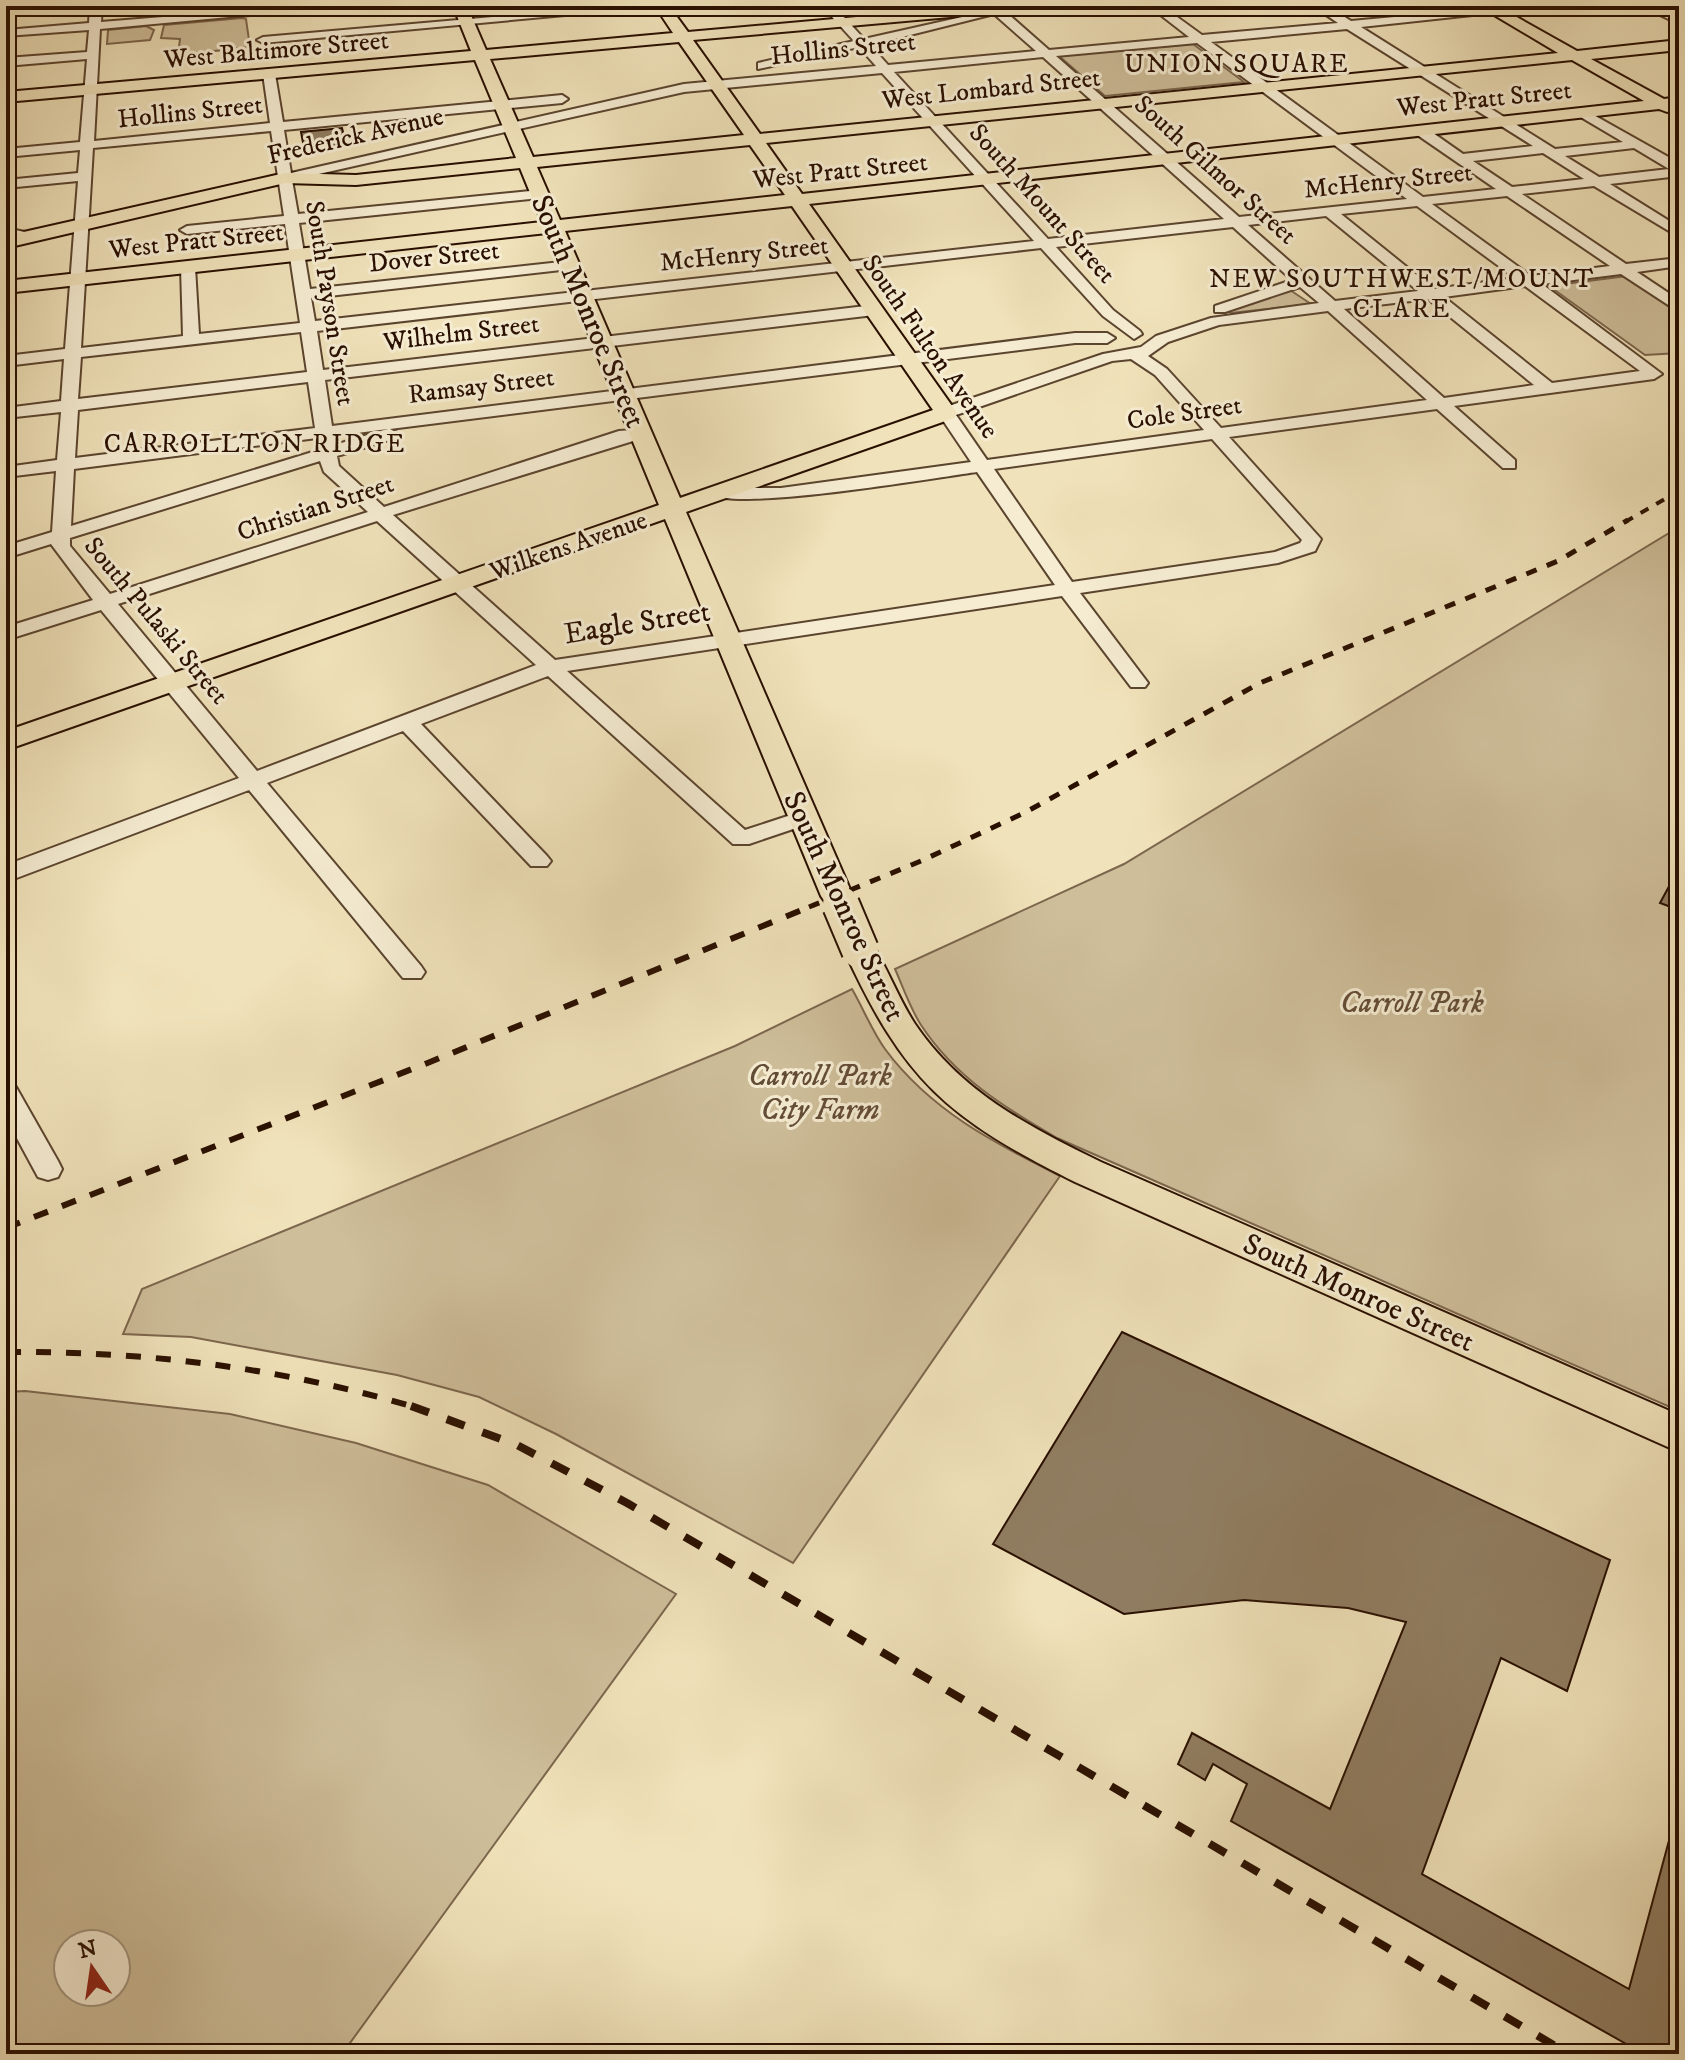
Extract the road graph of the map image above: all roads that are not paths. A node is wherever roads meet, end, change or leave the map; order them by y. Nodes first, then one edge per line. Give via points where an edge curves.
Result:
1 (47, 6) edge
2 (96, 6) edge
3 (342, 6) edge
4 (460, 6) edge
5 (660, 6) edge
6 (828, 6) edge
7 (1028, 6) edge
8 (1155, 6) edge
9 (1319, 6) edge
10 (1549, 6) edge
11 (1650, 7) edge
12 (1679, 7) edge
13 (994, 8) edge
14 (1490, 8) edge
15 (6, 9) edge
16 (259, 9) edge
17 (1679, 21) edge
18 (467, 22) junction
19 (843, 23) junction
20 (95, 25) junction
21 (1349, 25) junction
22 (6, 33) edge
23 (684, 37) junction
24 (1199, 39) junction
25 (862, 43) junction
26 (1679, 45) edge
27 (1045, 53) junction
28 (92, 55) junction
29 (481, 55) junction
30 (1574, 56) junction
31 (6, 62) edge
32 (883, 68) junction
33 (1422, 71) junction
34 (269, 74) junction
35 (744, 76) junction
36 (714, 81) junction
37 (1264, 87) junction
38 (90, 90) junction
39 (6, 97) edge
40 (1102, 103) junction
41 (1670, 103) edge
42 (503, 105) junction
43 (1583, 113) junction
44 (1679, 114) edge
45 (932, 121) junction
46 (1503, 122) junction
47 (511, 125) junction
48 (277, 127) junction
49 (1421, 131) junction
50 (755, 139) junction
51 (1337, 140) junction
52 (1636, 144) junction
53 (86, 145) junction
54 (1549, 151) junction
55 (6, 153) edge
56 (1460, 158) junction
57 (1166, 159) junction
58 (528, 162) junction
59 (1679, 170) edge
60 (85, 176) junction
61 (986, 179) junction
62 (1597, 181) junction
63 (286, 183) junction
64 (6, 184) edge
65 (1509, 191) junction
66 (540, 194) junction
67 (797, 200) junction
68 (1420, 201) junction
69 (1328, 211) junction
70 (291, 220) junction
71 (1236, 222) junction
72 (82, 225) junction
73 (554, 227) junction
74 (187, 230) dead end
75 (6, 232) edge
76 (1679, 233) edge
77 (29, 237) junction
78 (6, 242) edge
79 (1044, 243) junction
80 (297, 256) junction
81 (1679, 262) edge
82 (570, 265) junction
83 (843, 266) junction
84 (188, 267) junction
85 (1623, 269) junction
86 (78, 279) junction
87 (1303, 281) junction
88 (1528, 281) junction
89 (6, 287) edge
90 (1430, 293) junction
91 (303, 294) junction
92 (582, 296) junction
93 (1331, 306) junction
94 (1679, 307) edge
95 (874, 310) junction
96 (1108, 313) junction
97 (308, 327) junction
98 (1108, 339) junction
99 (191, 340) junction
100 (602, 342) junction
101 (1140, 345) junction
102 (73, 353) junction
103 (907, 358) junction
104 (6, 361) edge
105 (315, 376) junction
106 (1548, 388) junction
107 (624, 393) junction
108 (1439, 403) junction
109 (69, 406) junction
110 (943, 409) junction
111 (6, 413) edge
112 (450, 415) junction
113 (324, 430) junction
114 (640, 433) junction
115 (1217, 433) junction
116 (327, 454) junction
117 (65, 464) junction
118 (1509, 464) dead end
119 (983, 465) junction
120 (6, 472) edge
121 (720, 493) junction
122 (670, 505) junction
123 (380, 513) junction
124 (60, 536) junction
125 (1308, 547) joint
126 (6, 552) edge
127 (453, 580) junction
128 (1067, 589) junction
129 (105, 602) junction
130 (6, 634) edge
131 (727, 640) junction
132 (551, 667) junction
133 (168, 679) junction
134 (1138, 683) dead end
135 (407, 722) junction
136 (6, 730) edge
137 (6, 741) edge
138 (253, 780) junction
139 (805, 823) junction
140 (539, 861) dead end
141 (6, 874) edge
142 (412, 972) dead end
143 (6, 1094) edge
144 (48, 1169) dead end
145 (1679, 1434) edge

1 - 15 street
2 - 20 street, South Pulaski Street
3 - 16 street
4 - 18 main road, South Monroe Street
5 - 18 street
5 - 23 main road, South Fulton Avenue
6 - 19 street, South Mount Street
7 - 13 main road, West Baltimore Street
8 - 24 street
9 - 21 street
10 - 14 street, Hollins Street
11 - 12 street
11 - 17 street
13 - 19 main road, West Baltimore Street
13 - 25 street via 984,15
13 - 27 street, South Gilmor Street
14 - 21 street, Hollins Street
14 - 30 main road
16 - 18 street via 263,43
16 - 20 street
18 - 29 main road, South Monroe Street
19 - 23 main road, West Baltimore Street
19 - 25 street, South Mount Street
20 - 22 street
20 - 28 street, South Pulaski Street
21 - 24 street, Hollins Street
21 - 33 street
23 - 29 main road, West Baltimore Street
23 - 36 main road, South Fulton Avenue
24 - 27 street, Hollins Street
24 - 37 street
25 - 32 street, South Mount Street
25 - 35 street
26 - 30 main road, West Lombard Street
27 - 32 street, Hollins Street
27 - 40 street, South Gilmor Street
28 - 31 street
28 - 38 street, South Pulaski Street
29 - 34 main road, West Baltimore Street
29 - 42 main road, South Monroe Street
30 - 33 main road, West Lombard Street
30 - 41 main road
32 - 35 street, Hollins Street
32 - 45 street, South Mount Street
33 - 37 main road, West Lombard Street
33 - 46 street
34 - 38 main road, West Baltimore Street
34 - 48 street, South Payson Street
35 - 36 street, Hollins Street
36 - 42 street, Hollins Street
36 - 47 street, Frederick Avenue
36 - 50 main road, South Fulton Avenue
37 - 40 main road, West Lombard Street
37 - 51 street
38 - 39 main road, West Baltimore Street
38 - 53 street, South Pulaski Street
40 - 45 main road, West Lombard Street
40 - 57 street, South Gilmor Street
41 - 43 main road, West Pratt Street
41 - 44 main road
42 - 47 main road, South Monroe Street
42 - 48 street, Hollins Street
43 - 46 main road, West Pratt Street
43 - 52 street
45 - 50 main road, West Lombard Street
45 - 61 street, South Mount Street
46 - 49 main road, West Pratt Street
46 - 54 street
47 - 58 main road, South Monroe Street
47 - 63 street, Frederick Avenue
48 - 53 street, Hollins Street
48 - 63 street, South Payson Street
49 - 51 main road, West Pratt Street
49 - 56 street
50 - 58 main road, West Lombard Street
50 - 67 main road, South Fulton Avenue
51 - 57 main road, West Pratt Street
51 - 68 street
52 - 54 street
52 - 59 street
53 - 55 street, Hollins Street
53 - 60 street, South Pulaski Street
54 - 56 street
54 - 62 street
56 - 65 street
57 - 61 main road, West Pratt Street
57 - 71 street, South Gilmor Street
58 - 63 main road, West Lombard Street
58 - 66 main road, South Monroe Street
59 - 62 street, McHenry Street
60 - 64 street
60 - 72 street, South Pulaski Street
61 - 67 main road, West Pratt Street
61 - 79 street, South Mount Street
62 - 65 street, McHenry Street
62 - 76 street
63 - 70 street, South Payson Street
63 - 72 main road, Frederick Avenue
65 - 68 street, McHenry Street
65 - 85 street
66 - 70 street
66 - 73 main road, South Monroe Street
67 - 73 main road, West Pratt Street
67 - 83 main road, South Fulton Avenue
68 - 69 street, McHenry Street
68 - 88 street
69 - 71 street, McHenry Street
69 - 90 street
70 - 74 street
70 - 80 street, South Payson Street
71 - 79 street, McHenry Street
71 - 87 street, South Gilmor Street
72 - 77 main road, Frederick Avenue
72 - 86 street, South Pulaski Street
73 - 80 main road, West Pratt Street
73 - 82 main road, South Monroe Street
75 - 77 street
77 - 78 main road, Frederick Avenue
79 - 83 street, McHenry Street
79 - 96 street, South Mount Street
80 - 84 main road, West Pratt Street
80 - 91 street, South Payson Street
81 - 85 street
82 - 91 street, Dover Street
82 - 92 main road, South Monroe Street
83 - 92 street, McHenry Street
83 - 95 main road, South Fulton Avenue
84 - 86 main road, West Pratt Street
84 - 99 street
85 - 88 street
85 - 94 street
86 - 89 main road, West Pratt Street
86 - 102 street, South Pulaski Street
87 - 93 street, South Gilmor Street
87 - 101 street, Wilkens Avenue
88 - 90 street
88 - 106 street, Cole Street via 1654,374
90 - 93 street
90 - 106 street
91 - 97 street, South Payson Street
92 - 97 street, McHenry Street
92 - 100 main road, South Monroe Street
93 - 101 street, Wilkens Avenue via 1229,319
93 - 108 street, South Gilmor Street
95 - 100 street, Wilhelm Street
95 - 103 main road, South Fulton Avenue
96 - 98 street, South Mount Street
96 - 101 street, South Mount Street
97 - 99 street, McHenry Street
97 - 105 street, South Payson Street
98 - 101 street, Ramsay Street
98 - 103 street, Ramsay Street via 1079,337
98 - 110 street, Wilkens Avenue via 1095,352
99 - 102 street, McHenry Street
100 - 105 street, Wilhelm Street
100 - 107 main road, South Monroe Street
101 - 110 street, Wilkens Avenue
101 - 115 street, South Mount Street
102 - 104 street, McHenry Street
102 - 109 street, South Pulaski Street
103 - 107 street, Ramsay Street
103 - 110 main road, South Fulton Avenue
105 - 109 street, Wilhelm Street
105 - 113 street, South Payson Street
106 - 108 street, Cole Street
107 - 112 street, Ramsay Street
107 - 114 main road, South Monroe Street
108 - 115 street, Cole Street
108 - 118 street, South Gilmor Street
109 - 111 street, Wilhelm Street
109 - 117 street, South Pulaski Street
110 - 119 street, South Fulton Avenue
110 - 121 main road, Wilkens Avenue
110 - 122 main road, Wilkens Avenue
112 - 113 street, Ramsay Street
112 - 116 street
113 - 116 street, South Payson Street
113 - 117 street, Ramsay Street
114 - 122 main road, South Monroe Street
114 - 123 street, Christian Street
115 - 119 street, Cole Street
115 - 125 street, South Mount Street via 1312,539
116 - 123 street, South Payson Street via 330,468
116 - 124 street
117 - 120 street, Ramsay Street
117 - 124 street, South Pulaski Street
119 - 121 street, Cole Street via 781,493
119 - 128 street, South Fulton Avenue
121 - 122 main road, Wilkens Avenue
122 - 127 main road, Wilkens Avenue
122 - 131 main road, South Monroe Street
123 - 127 street, South Payson Street
123 - 129 street, Christian Street
124 - 126 street
124 - 129 street, South Pulaski Street via 60,547
125 - 128 street, Eagle Street via 1278,557
127 - 132 street, South Payson Street
127 - 133 main road, Wilkens Avenue
128 - 131 street, Eagle Street
128 - 134 street, South Fulton Avenue
129 - 130 street, Christian Street
129 - 133 street, South Pulaski Street
131 - 132 street, Eagle Street
131 - 139 main road, South Monroe Street
132 - 135 street, Eagle Street
132 - 139 street, South Payson Street via 741,839
133 - 136 main road, Wilkens Avenue
133 - 137 main road, Wilkens Avenue
133 - 138 street, South Pulaski Street
135 - 138 street, Eagle Street
135 - 140 street
138 - 141 street, Eagle Street
138 - 142 street, South Pulaski Street
139 - 145 main road, South Monroe Street, bridge via 896,1024 935,1078 968,1107 1022,1141
143 - 144 street

